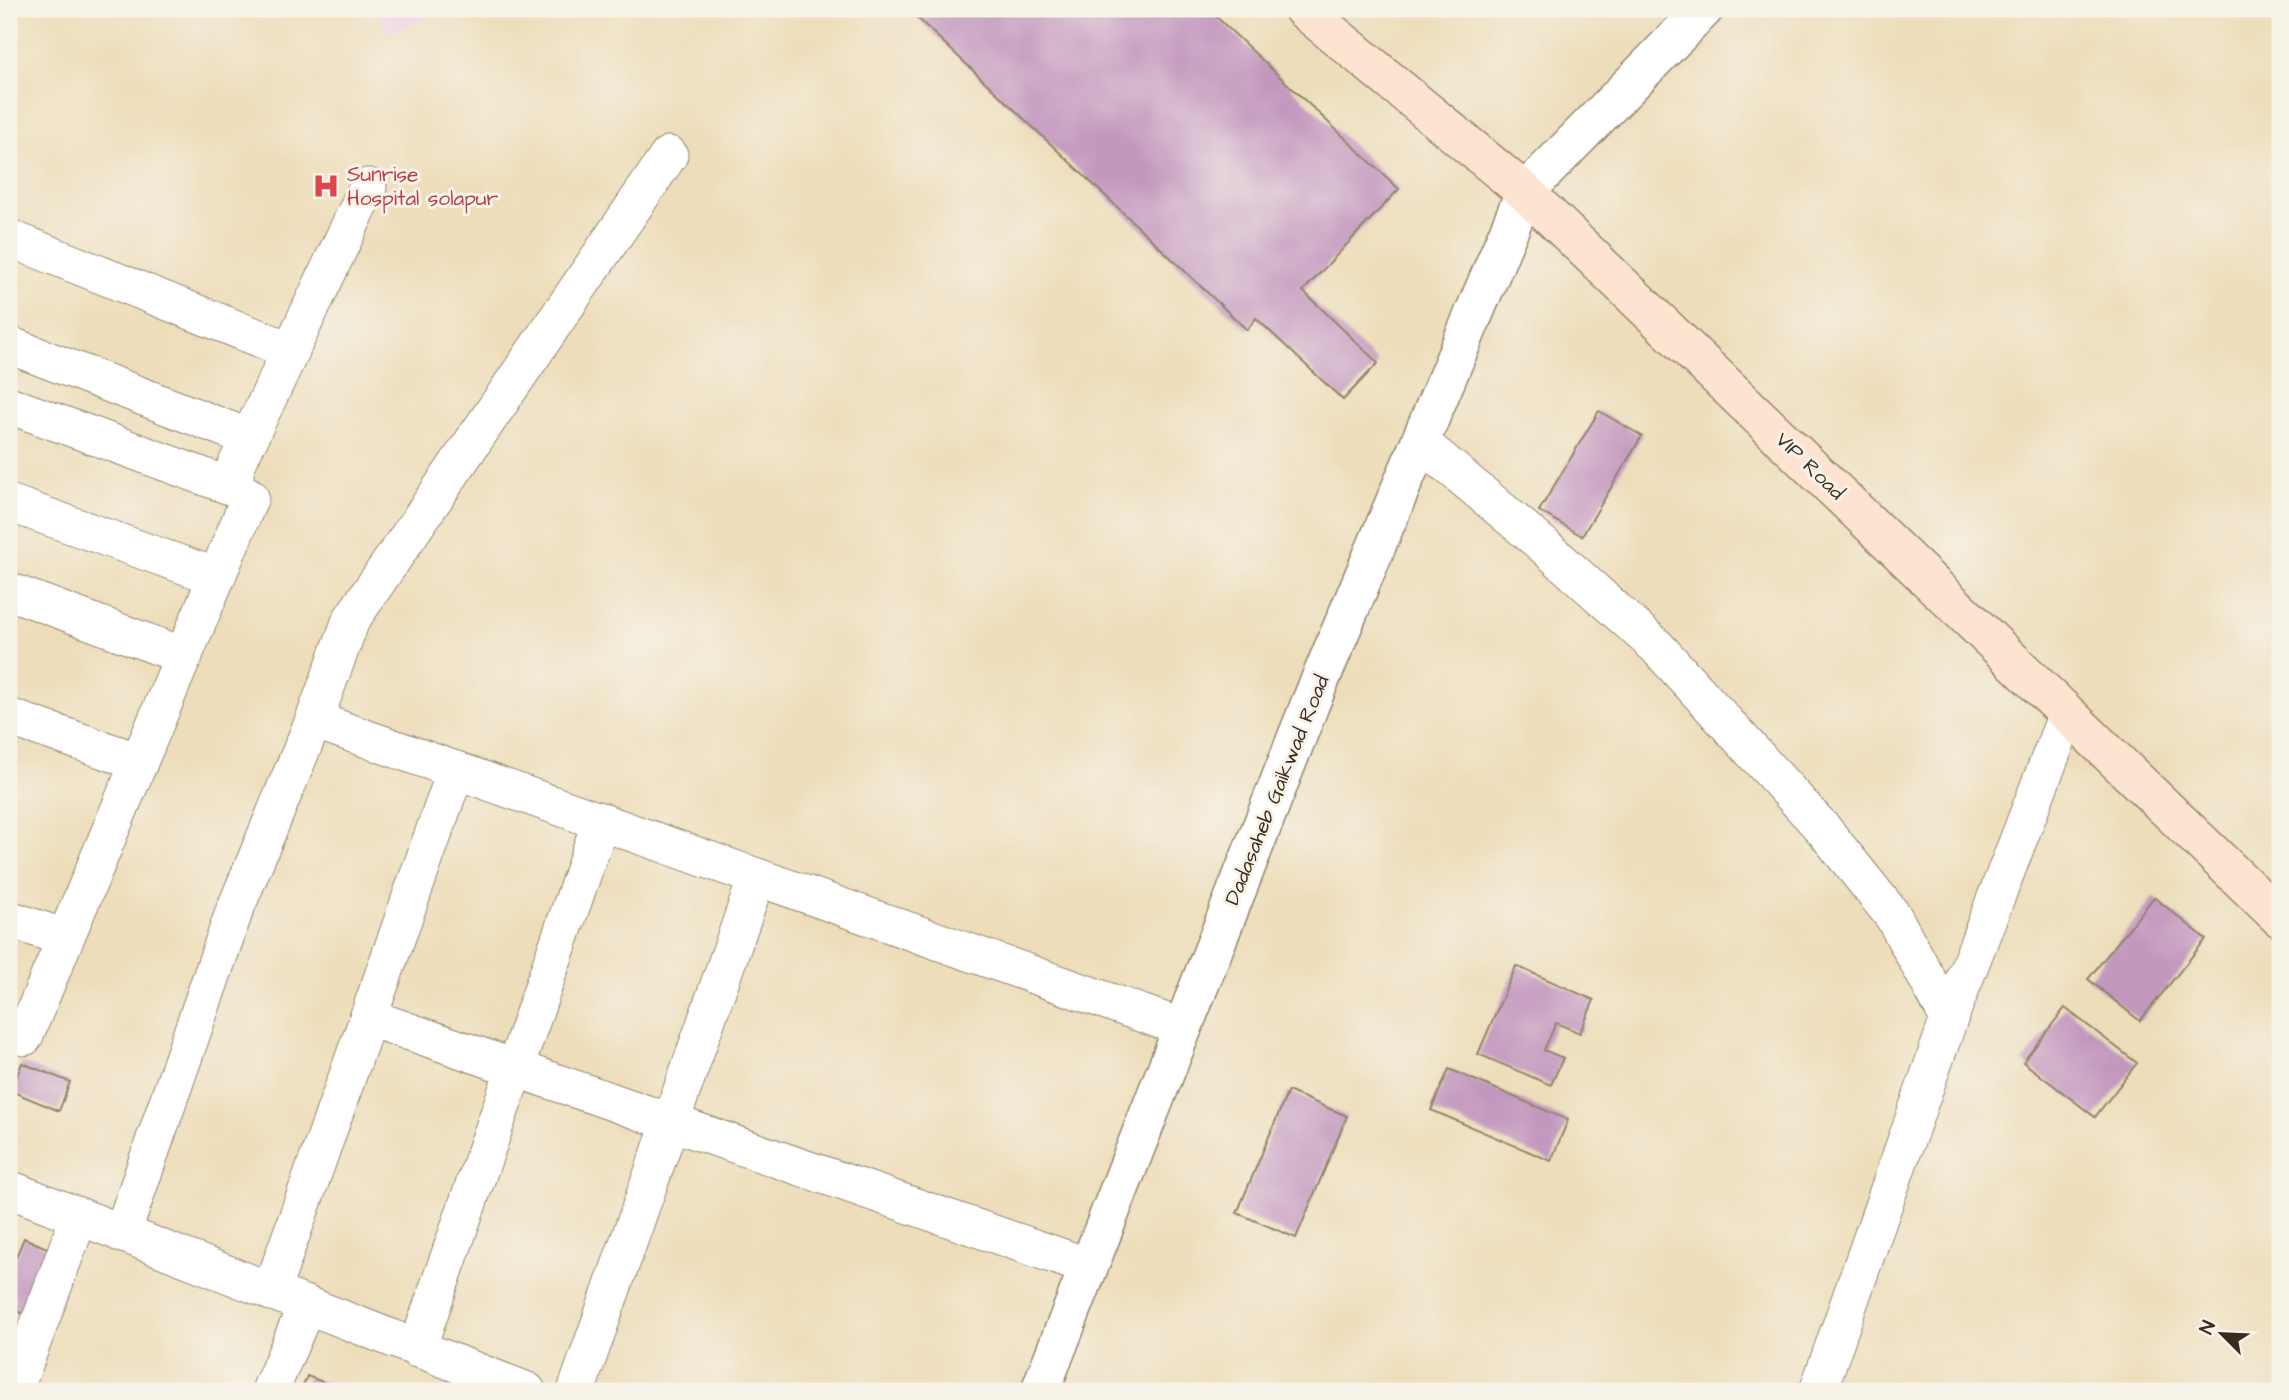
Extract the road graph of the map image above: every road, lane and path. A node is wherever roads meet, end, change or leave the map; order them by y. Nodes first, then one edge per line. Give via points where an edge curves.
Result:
1 (1303, 9) edge
2 (1704, 9) edge
3 (669, 155) dead end
4 (368, 187) dead end
5 (1525, 192) junction
6 (9, 238) edge
7 (9, 345) edge
8 (291, 351) junction
9 (9, 405) edge
10 (250, 438) junction
11 (1420, 442) junction
12 (235, 488) junction
13 (9, 503) edge
14 (217, 577) junction
15 (9, 591) edge
16 (184, 656) junction
17 (2067, 714) junction
18 (9, 717) edge
19 (314, 720) junction
20 (139, 762) junction
21 (456, 770) junction
22 (601, 821) junction
23 (757, 877) junction
24 (2280, 918) edge
25 (9, 919) edge
26 (65, 938) junction
27 (370, 1018) junction
28 (1949, 1019) junction
29 (1183, 1028) junction
30 (9, 1032) edge
31 (514, 1068) junction
32 (671, 1122) junction
33 (9, 1189) edge
34 (79, 1217) junction
35 (122, 1234) junction
36 (1089, 1267) junction
37 (271, 1292) junction
38 (307, 1305) junction
39 (417, 1349) junction
40 (14, 1390) edge
41 (271, 1391) edge
42 (526, 1391) edge
43 (576, 1391) edge
44 (1040, 1391) edge
45 (1818, 1391) edge

1 - 5 main road, VIP Road
2 - 5 street
3 - 19 street via 351,620
4 - 8 street
5 - 11 street, Dadasaheb Gaikwad Road
5 - 17 main road, VIP Road
6 - 8 street
7 - 10 street
8 - 10 street
9 - 12 street
10 - 12 street via 235,468
11 - 28 street via 1657,647 1824,830 1893,916
11 - 29 street, Dadasaheb Gaikwad Road via 1310,704
12 - 14 street via 250,497
13 - 14 street
14 - 16 street
15 - 16 street
16 - 20 street
17 - 24 main road, VIP Road
17 - 28 street
18 - 20 street
19 - 21 street
19 - 35 street via 234,912
20 - 26 street
21 - 22 street
21 - 27 street
22 - 23 street
22 - 31 street
23 - 29 street
23 - 32 street
25 - 26 street
26 - 30 street via 24,1037
27 - 31 street
27 - 37 street
28 - 45 street
29 - 36 street, Dadasaheb Gaikwad Road
31 - 32 street
31 - 39 street
32 - 36 street
32 - 43 street
33 - 34 street
34 - 35 street
34 - 40 street
35 - 37 street
36 - 44 street, Dadasaheb Gaikwad Road
37 - 38 street
38 - 39 street
38 - 41 street
39 - 42 street

